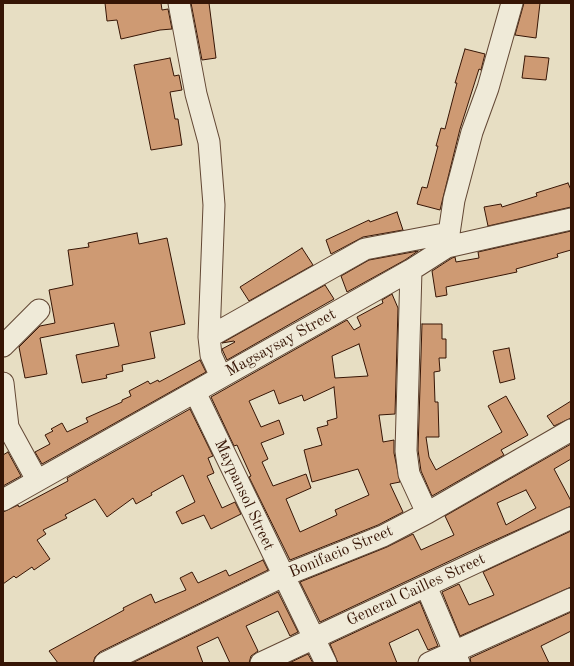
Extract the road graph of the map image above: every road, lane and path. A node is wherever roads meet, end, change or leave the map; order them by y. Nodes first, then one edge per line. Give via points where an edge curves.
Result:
1 (179, 3) edge
2 (512, 3) edge
3 (571, 219) edge
4 (448, 240) junction
5 (411, 270) junction
6 (39, 310) dead end
7 (209, 337) junction
8 (3, 346) edge
9 (221, 377) junction
10 (3, 383) edge
11 (195, 392) junction
12 (571, 430) edge
13 (37, 480) junction
14 (3, 500) edge
15 (427, 513) junction
16 (571, 518) edge
17 (283, 576) junction
18 (426, 586) junction
19 (571, 599) edge
20 (313, 638) junction
21 (456, 658) edge
22 (105, 663) edge
23 (261, 663) edge
24 (326, 663) edge
25 (429, 663) edge

1 - 7 street via 196,94 209,142 214,205
2 - 4 street via 488,88 472,132 454,200
3 - 4 street, Magsaysay Street
4 - 5 street, Magsaysay Street
4 - 7 street via 365,248
5 - 9 street, Magsaysay Street
5 - 15 street via 406,451 409,474
6 - 8 street
7 - 9 street via 211,355
9 - 11 street, Magsaysay Street
10 - 13 street via 8,426
11 - 13 street, Magsaysay Street
11 - 17 street, Maypansol Street
12 - 15 street, Bonifacio Street
13 - 14 street, Magsaysay Street
15 - 17 street, Bonifacio Street via 383,536
16 - 18 street, General Cailles Street
17 - 20 street, Maypansol Street
17 - 22 street, Bonifacio Street
18 - 20 street, General Cailles Street
18 - 21 street
19 - 21 street
20 - 23 street, General Cailles Street
20 - 24 street, Maypansol Street
21 - 25 street

